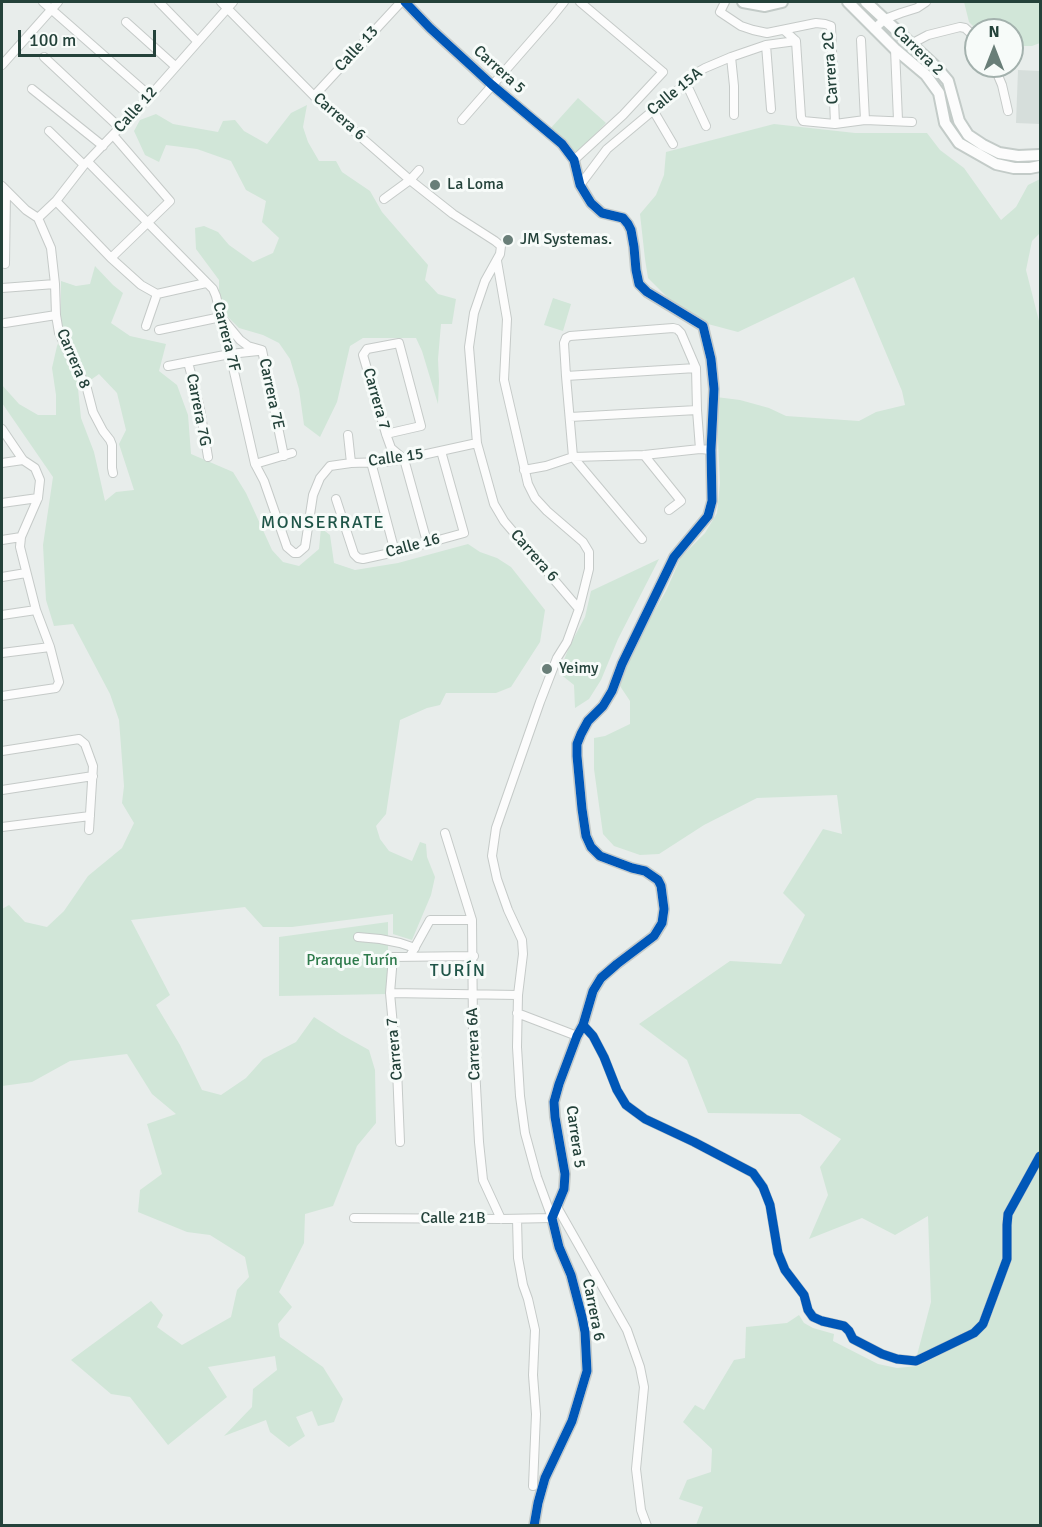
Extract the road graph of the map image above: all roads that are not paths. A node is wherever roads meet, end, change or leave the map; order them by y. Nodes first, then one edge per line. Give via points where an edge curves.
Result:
1 (43, 2) edge
2 (58, 2) edge
3 (159, 2) edge
4 (220, 2) edge
5 (403, 2) edge
6 (564, 2) edge
7 (580, 2) edge
8 (725, 2) edge
9 (743, 2) edge
10 (782, 2) edge
11 (848, 2) edge
12 (866, 2) edge
13 (926, 2) edge
14 (230, 5) edge
15 (51, 9) junction
16 (885, 19) junction
17 (126, 22) dead end
18 (964, 28) edge
19 (874, 29) junction
20 (784, 30) junction
21 (861, 40) dead end
22 (197, 41) junction
23 (796, 41) junction
24 (911, 44) junction
25 (766, 45) junction
26 (895, 49) junction
27 (45, 57) dead end
28 (731, 57) junction
29 (2, 65) edge
30 (175, 66) junction
31 (999, 78) edge
32 (686, 83) junction
33 (492, 85) junction
34 (32, 88) dead end
35 (150, 96) junction
36 (314, 96) junction
37 (771, 109) dead end
38 (653, 110) junction
39 (1008, 111) dead end
40 (734, 115) dead end
41 (462, 120) dead end
42 (865, 120) junction
43 (898, 120) junction
44 (912, 122) dead end
45 (835, 124) junction
46 (706, 126) dead end
47 (120, 128) junction
48 (49, 131) dead end
49 (113, 135) junction
50 (673, 144) dead end
51 (103, 146) junction
52 (1041, 155) edge
53 (574, 160) junction
54 (86, 163) junction
55 (1041, 166) edge
56 (419, 170) dead end
57 (410, 180) junction
58 (580, 185) junction
59 (4, 189) edge
60 (384, 199) dead end
61 (56, 201) junction
62 (38, 218) junction
63 (147, 223) junction
64 (111, 258) junction
65 (497, 261) junction
66 (5, 264) dead end
67 (206, 283) junction
68 (56, 284) junction
69 (2, 288) edge
70 (157, 294) junction
71 (56, 315) junction
72 (221, 317) junction
73 (5, 323) dead end
74 (146, 326) dead end
75 (159, 330) dead end
76 (262, 350) junction
77 (230, 354) junction
78 (188, 362) junction
79 (168, 366) dead end
80 (696, 368) junction
81 (566, 376) junction
82 (697, 410) junction
83 (570, 417) junction
84 (2, 429) edge
85 (386, 434) junction
86 (348, 435) dead end
87 (477, 443) junction
88 (700, 449) junction
89 (711, 450) junction
90 (441, 451) junction
91 (644, 455) junction
92 (208, 457) dead end
93 (573, 457) junction
94 (404, 459) junction
95 (22, 460) junction
96 (371, 462) junction
97 (2, 463) edge
98 (351, 463) junction
99 (255, 464) junction
100 (524, 470) junction
101 (113, 474) dead end
102 (38, 498) junction
103 (336, 499) dead end
104 (2, 503) edge
105 (669, 510) dead end
106 (21, 537) junction
107 (642, 539) dead end
108 (2, 540) edge
109 (427, 542) junction
110 (395, 552) junction
111 (294, 553) joint
112 (26, 573) junction
113 (2, 577) edge
114 (579, 609) junction
115 (36, 610) junction
116 (2, 615) edge
117 (50, 647) junction
118 (2, 653) edge
119 (2, 696) edge
120 (2, 751) edge
121 (93, 776) junction
122 (2, 790) edge
123 (90, 816) junction
124 (2, 827) edge
125 (90, 830) dead end
126 (445, 833) dead end
127 (472, 920) junction
128 (358, 937) dead end
129 (412, 952) junction
130 (474, 956) junction
131 (390, 993) junction
132 (472, 994) junction
133 (518, 995) junction
134 (518, 1013) junction
135 (584, 1025) junction
136 (577, 1036) junction
137 (400, 1142) dead end
138 (1041, 1156) edge
139 (557, 1208) junction
140 (354, 1218) dead end
141 (552, 1218) junction
142 (501, 1219) junction
143 (517, 1219) junction
144 (533, 1486) dead end
145 (534, 1526) edge
146 (646, 1526) edge

1 - 15 street
2 - 15 street
3 - 22 street
4 - 14 street, Carrera 6
5 - 33 street, Carrera 5
5 - 36 street, Calle 13
6 - 33 street
7 - 53 street via 663,72
8 - 20 street via 720,12 741,26 767,33
9 - 10 main road via 765,6
11 - 19 main road, Carrera 2
12 - 16 main road, Carrera 2
13 - 16 street
14 - 22 street, Calle 12
14 - 36 street, Carrera 6
15 - 29 street
15 - 35 street
16 - 19 street
16 - 24 main road, Carrera 2
17 - 30 street
18 - 24 street via 928,35
19 - 26 main road, Carrera 2
20 - 23 street
20 - 45 street, Carrera 2C via 816,23 831,26
21 - 42 street
22 - 30 street, Calle 12
23 - 25 street, Calle 15A
23 - 45 street via 801,117 803,121
24 - 52 main road, Carrera 2 via 948,81 958,121 968,135 999,153
25 - 28 street, Calle 15A
25 - 37 street
26 - 43 street, Carrera 2
26 - 55 main road, Carrera 2 via 926,75 939,93 945,123 959,143 996,164 1014,168
27 - 47 street
28 - 32 street, Calle 15A via 691,76
28 - 40 street
30 - 35 street, Calle 12
31 - 39 street
32 - 38 street, Calle 15A
32 - 46 street
33 - 41 street
33 - 53 street, Carrera 5 via 561,144
34 - 51 street
35 - 47 street, Calle 12
36 - 57 street, Carrera 6
38 - 50 street
38 - 58 street, Calle 15A via 608,149
42 - 43 street
42 - 45 street
43 - 44 street
47 - 49 street, Calle 12
48 - 54 street, Carrera 7F
49 - 51 street, Calle 12
49 - 63 street via 170,201
51 - 54 street, Calle 12
53 - 58 street
54 - 61 street, Calle 12
54 - 63 street, Carrera 7F
56 - 57 street
57 - 60 street
57 - 65 street, Carrera 6 via 501,246
58 - 89 street via 602,213 623,218 628,224 639,284 703,326 714,389
59 - 62 street, Carrera 8
59 - 66 street
61 - 62 street, Calle 12
61 - 64 street
62 - 68 street, Carrera 8 via 51,248
63 - 64 street
63 - 67 street, Carrera 7F
64 - 70 street
65 - 87 street, Carrera 6 via 484,281 469,347
65 - 100 street via 507,319 504,380
67 - 70 street
67 - 72 street, Carrera 7F via 213,289
68 - 69 street
68 - 71 street, Carrera 8
70 - 74 street
71 - 73 street
71 - 101 street, Carrera 8 via 59,333 86,385 93,412 112,445
72 - 75 street
72 - 76 street, Carrera 7E via 240,340
72 - 77 street, Carrera 7F
76 - 77 street
76 - 99 street, Carrera 7E via 288,454
77 - 78 street
77 - 99 street, Carrera 7F
78 - 79 street
78 - 92 street, Carrera 7G
80 - 81 street
80 - 81 street via 681,333 673,328 570,336 564,343
80 - 82 street
81 - 83 street
82 - 83 street
82 - 88 street
83 - 93 street
84 - 95 street
85 - 85 street, Carrera 7 via 363,355 367,349 399,343 421,426
85 - 94 street, Carrera 7 via 391,448
86 - 98 street
87 - 90 street, Calle 15
87 - 114 street, Carrera 6 via 494,504 504,521
88 - 89 street
88 - 91 street
89 - 135 street, Carrera 5 via 712,501 708,516 674,556 612,692 588,721 577,744 583,818 591,847 600,856 645,871 658,880 664,909 654,936 601,978 593,991
90 - 94 street, Calle 15
90 - 109 street, Calle 16 via 464,533
91 - 93 street
91 - 105 street via 681,501
93 - 100 street
93 - 107 street
94 - 96 street, Calle 15
94 - 109 street, Carrera 7
95 - 97 street
95 - 102 street via 35,468 40,480
96 - 98 street, Calle 15
96 - 110 street
98 - 111 street, Calle 15 via 330,466 320,478 304,547
99 - 111 street, Carrera 7F via 287,547
100 - 114 street via 535,498 589,552 590,569
102 - 104 street
102 - 106 street
103 - 110 street, Calle 16 via 358,558
106 - 108 street
106 - 112 street
109 - 110 street, Calle 16
112 - 113 street
112 - 115 street
114 - 133 street, Carrera 6 via 548,679 496,828 492,856 497,879 522,940
115 - 116 street
115 - 117 street
117 - 118 street
117 - 119 street via 59,682 56,688
120 - 121 street via 79,739 88,751
121 - 122 street
121 - 123 street
123 - 124 street
123 - 125 street
126 - 127 street, Carrera 6A
127 - 129 street via 430,920
127 - 130 street, Carrera 6A
128 - 129 street via 390,940
129 - 130 street
129 - 131 street, Carrera 7 via 393,957
130 - 132 street, Carrera 6A
131 - 132 street
131 - 137 street, Carrera 7
132 - 133 street
132 - 142 street, Carrera 6A via 483,1180
133 - 134 street, Carrera 6
134 - 136 street
134 - 141 street, Carrera 6 via 518,1075 525,1133
135 - 136 street, Carrera 5
135 - 138 street via 626,1105 645,1119 753,1173 764,1187 778,1253 813,1317 843,1326 853,1339 897,1359 916,1361 974,1333 983,1323 1007,1259 1008,1214
136 - 139 street, Carrera 5 via 554,1102 565,1174
139 - 141 street
139 - 146 street via 627,1330 640,1368 644,1387 636,1469
140 - 142 street, Calle 21B
141 - 143 street, Calle 21B
141 - 145 street, Carrera 6 via 585,1332 587,1371 572,1421 545,1478
142 - 143 street, Calle 21B
143 - 144 street via 518,1258 535,1330

